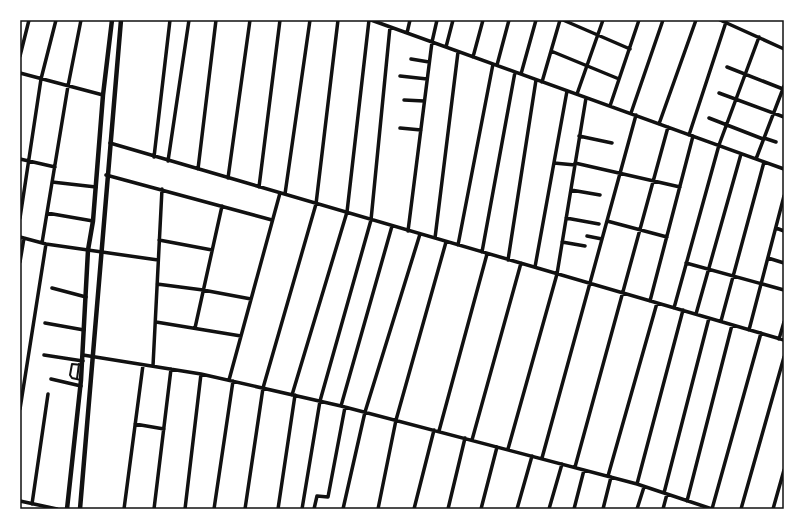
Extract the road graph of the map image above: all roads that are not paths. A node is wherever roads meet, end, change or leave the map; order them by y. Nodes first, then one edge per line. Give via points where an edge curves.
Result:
1 (30, 20) edge
2 (56, 20) edge
3 (81, 20) edge
4 (112, 20) edge
5 (121, 20) edge
6 (170, 20) edge
7 (189, 20) edge
8 (216, 20) edge
9 (250, 20) edge
10 (280, 20) edge
11 (310, 20) edge
12 (338, 20) edge
13 (370, 20) edge
14 (410, 20) edge
15 (436, 20) edge
16 (453, 20) edge
17 (483, 20) edge
18 (509, 20) edge
19 (536, 20) edge
20 (562, 20) edge
21 (603, 20) edge
22 (639, 20) edge
23 (663, 20) edge
24 (696, 20) edge
25 (720, 20) edge
26 (383, 22) edge
27 (726, 22) junction
28 (390, 27) junction
29 (407, 33) junction
30 (598, 35) junction
31 (759, 37) junction
32 (432, 42) junction
33 (446, 47) junction
34 (630, 49) junction
35 (784, 49) edge
36 (458, 52) junction
37 (551, 52) junction
38 (20, 56) edge
39 (473, 57) junction
40 (411, 59) dead end
41 (429, 62) junction
42 (495, 64) junction
43 (587, 66) junction
44 (727, 67) dead end
45 (515, 72) junction
46 (20, 73) edge
47 (521, 74) junction
48 (745, 74) junction
49 (400, 76) dead end
50 (41, 79) junction
51 (427, 79) junction
52 (619, 79) junction
53 (536, 80) junction
54 (542, 82) junction
55 (68, 86) junction
56 (783, 87) edge
57 (567, 91) junction
58 (719, 93) dead end
59 (577, 94) junction
60 (103, 95) junction
61 (586, 98) junction
62 (404, 100) dead end
63 (736, 100) junction
64 (424, 102) junction
65 (610, 106) junction
66 (631, 113) junction
67 (773, 113) junction
68 (636, 115) junction
69 (784, 117) edge
70 (709, 118) dead end
71 (659, 124) junction
72 (726, 125) junction
73 (668, 127) junction
74 (400, 128) dead end
75 (421, 130) junction
76 (579, 136) junction
77 (691, 136) junction
78 (764, 138) junction
79 (776, 142) dead end
80 (110, 143) junction
81 (612, 143) dead end
82 (719, 145) junction
83 (741, 154) junction
84 (154, 157) junction
85 (20, 159) edge
86 (756, 159) junction
87 (168, 160) junction
88 (29, 161) junction
89 (764, 162) junction
90 (554, 163) junction
91 (575, 164) junction
92 (55, 166) junction
93 (198, 169) junction
94 (784, 169) edge
95 (620, 173) junction
96 (106, 175) junction
97 (228, 178) junction
98 (653, 181) junction
99 (52, 182) junction
100 (259, 187) junction
101 (680, 187) junction
102 (96, 188) junction
103 (162, 189) junction
104 (571, 190) junction
105 (280, 193) junction
106 (285, 194) junction
107 (600, 195) dead end
108 (784, 196) edge
109 (316, 204) junction
110 (222, 206) junction
111 (783, 207) edge
112 (347, 212) junction
113 (47, 213) junction
114 (20, 218) edge
115 (566, 218) junction
116 (272, 220) junction
117 (371, 220) junction
118 (93, 221) junction
119 (607, 221) junction
120 (599, 224) dead end
121 (392, 226) junction
122 (776, 228) junction
123 (408, 230) junction
124 (640, 230) junction
125 (784, 231) edge
126 (420, 234) junction
127 (587, 236) dead end
128 (22, 237) edge
129 (666, 237) junction
130 (435, 238) junction
131 (602, 239) junction
132 (159, 240) junction
133 (446, 242) junction
134 (562, 242) junction
135 (44, 243) junction
136 (458, 245) junction
137 (585, 246) dead end
138 (88, 250) junction
139 (212, 250) junction
140 (102, 252) junction
141 (482, 252) junction
142 (487, 254) junction
143 (768, 258) junction
144 (158, 260) junction
145 (508, 260) junction
146 (20, 262) edge
147 (520, 263) junction
148 (686, 263) junction
149 (784, 263) edge
150 (535, 267) junction
151 (709, 269) junction
152 (557, 274) junction
153 (733, 276) junction
154 (590, 283) junction
155 (157, 284) junction
156 (761, 284) junction
157 (52, 288) dead end
158 (203, 290) junction
159 (784, 290) edge
160 (624, 293) junction
161 (87, 297) junction
162 (251, 299) junction
163 (650, 301) junction
164 (657, 303) junction
165 (674, 308) junction
166 (683, 310) junction
167 (696, 314) junction
168 (709, 318) junction
169 (721, 321) junction
170 (156, 322) junction
171 (784, 322) edge
172 (45, 323) dead end
173 (732, 325) junction
174 (195, 328) junction
175 (84, 330) junction
176 (749, 330) junction
177 (761, 333) junction
178 (241, 336) junction
179 (779, 339) junction
180 (784, 340) edge
181 (44, 355) dead end
182 (92, 356) junction
183 (784, 357) edge
184 (82, 361) junction
185 (143, 365) junction
186 (153, 366) junction
187 (171, 370) junction
188 (201, 374) junction
189 (51, 379) dead end
190 (79, 380) junction
191 (231, 380) junction
192 (81, 386) junction
193 (263, 388) junction
194 (48, 394) dead end
195 (294, 395) junction
196 (320, 401) junction
197 (343, 407) junction
198 (20, 409) edge
199 (365, 412) junction
200 (396, 420) junction
201 (135, 424) junction
202 (164, 429) junction
203 (434, 430) junction
204 (439, 431) junction
205 (465, 438) junction
206 (472, 440) junction
207 (497, 447) junction
208 (508, 449) junction
209 (532, 456) junction
210 (542, 458) junction
211 (562, 464) junction
212 (575, 468) junction
213 (584, 470) junction
214 (784, 470) edge
215 (610, 477) junction
216 (637, 484) junction
217 (644, 487) junction
218 (666, 494) junction
219 (20, 501) edge
220 (687, 501) junction
221 (32, 504) junction
222 (697, 504) junction
223 (57, 509) edge
224 (67, 509) edge
225 (80, 509) edge
226 (124, 509) edge
227 (154, 509) edge
228 (185, 509) edge
229 (214, 509) edge
230 (245, 509) edge
231 (278, 509) edge
232 (302, 509) edge
233 (314, 509) edge
234 (343, 509) edge
235 (378, 509) edge
236 (414, 509) edge
237 (448, 509) edge
238 (481, 509) edge
239 (518, 509) edge
240 (549, 509) edge
241 (574, 509) edge
242 (603, 509) edge
243 (637, 509) edge
244 (663, 509) edge
245 (696, 509) edge
246 (712, 509) edge
247 (741, 509) edge
248 (773, 509) edge

1 - 38 street
2 - 50 street
3 - 55 street
4 - 60 street
5 - 80 street
6 - 84 street
7 - 87 street
8 - 93 street
9 - 97 street
10 - 100 street
11 - 106 street
12 - 109 street
13 - 26 street
13 - 112 street
14 - 29 street
15 - 32 street
16 - 33 street
17 - 39 street
18 - 42 street
19 - 47 street
20 - 30 street
20 - 37 street
21 - 30 street
22 - 34 street
23 - 66 street
24 - 71 street
25 - 27 street
26 - 28 street
27 - 31 street
27 - 77 street
28 - 29 street
28 - 117 street
29 - 32 street
30 - 34 street
30 - 43 street
31 - 35 street
31 - 48 street
32 - 33 street
32 - 41 street
33 - 36 street
34 - 52 street
36 - 39 street
36 - 130 street
37 - 43 street
37 - 54 street
39 - 42 street
40 - 41 street
41 - 51 street
42 - 45 street
42 - 136 street
43 - 52 street
43 - 59 street
44 - 48 street
45 - 47 street
45 - 141 street
46 - 50 street
47 - 53 street
48 - 56 street
48 - 63 street
49 - 51 street
50 - 55 street
50 - 88 street
51 - 64 street
52 - 65 street
53 - 54 street
53 - 145 street
54 - 57 street
55 - 60 street
55 - 92 street
56 - 67 street
57 - 59 street
57 - 90 street
58 - 63 street
59 - 61 street
60 - 102 street
61 - 65 street
61 - 76 street
62 - 64 street
63 - 67 street
63 - 72 street
64 - 75 street
65 - 66 street
66 - 68 street
67 - 69 street
67 - 78 street
68 - 71 street
68 - 95 street
70 - 72 street
71 - 73 street
72 - 78 street
72 - 82 street
73 - 77 street
73 - 98 street
74 - 75 street
75 - 123 street
76 - 81 street
76 - 91 street
77 - 82 street
77 - 101 street
78 - 79 street
78 - 86 street
80 - 84 street
80 - 96 street
82 - 83 street
82 - 148 street
83 - 86 street
83 - 151 street
84 - 87 street
85 - 88 street
86 - 89 street
87 - 93 street
88 - 92 street
88 - 114 street
89 - 94 street
89 - 153 street
90 - 91 street
90 - 150 street
91 - 95 street
91 - 104 street
92 - 99 street
93 - 97 street
95 - 98 street
95 - 119 street
96 - 103 street
96 - 140 street
97 - 100 street
98 - 101 street
98 - 124 street
99 - 102 street
99 - 113 street
100 - 105 street
101 - 129 street
102 - 118 street
103 - 110 street
103 - 132 street
104 - 107 street
104 - 115 street
105 - 106 street
105 - 116 street
106 - 109 street
108 - 111 street
109 - 112 street
109 - 193 street
110 - 116 street
110 - 139 street
111 - 122 street
112 - 117 street
112 - 195 street
113 - 118 street
113 - 135 street
115 - 120 street
115 - 134 street
116 - 162 street
117 - 121 street
117 - 196 street
118 - 138 street
119 - 124 street
119 - 131 street
121 - 123 street
121 - 197 street
122 - 125 street
122 - 143 street
123 - 126 street
124 - 129 street
124 - 160 street
126 - 130 street
126 - 199 street
127 - 131 street
128 - 135 street
128 - 146 street
129 - 163 street
130 - 133 street
131 - 154 street
132 - 139 street
132 - 144 street
133 - 136 street
133 - 200 street
134 - 137 street
134 - 152 street
135 - 138 street
135 - 198 street
136 - 141 street
138 - 140 street
138 - 161 street
139 - 158 street
140 - 144 street
140 - 182 street
141 - 142 street
142 - 145 street
142 - 204 street
143 - 149 street
143 - 156 street
144 - 155 street
145 - 147 street
147 - 150 street
147 - 206 street
148 - 151 street
148 - 165 street
150 - 152 street
151 - 153 street
151 - 167 street
152 - 154 street
152 - 208 street
153 - 156 street
153 - 169 street
154 - 160 street
154 - 210 street
155 - 158 street
155 - 170 street
156 - 159 street
156 - 176 street
157 - 161 street
158 - 162 street
158 - 174 street
160 - 163 street
160 - 212 street
161 - 175 street
162 - 178 street
163 - 164 street
164 - 165 street
164 - 215 street
165 - 166 street
166 - 167 street
166 - 216 street
167 - 168 street
168 - 169 street
168 - 218 street
169 - 173 street
170 - 174 street
170 - 186 street
171 - 179 street
172 - 175 street
173 - 176 street
173 - 220 street
174 - 178 street
175 - 184 street
176 - 177 street
177 - 179 street
177 - 246 street
178 - 191 street
179 - 180 street
181 - 184 street
182 - 184 street
182 - 185 street
182 - 225 street
183 - 247 street
184 - 190 street
184 - 190 lane via 72,365 70,375
185 - 186 street
185 - 201 street
186 - 187 street
187 - 188 street
187 - 202 street
188 - 191 street
188 - 228 street
189 - 192 street
190 - 192 street
191 - 193 street
191 - 229 street
192 - 224 street
193 - 195 street
193 - 230 street
194 - 221 street
195 - 196 street
195 - 231 street
196 - 197 street
196 - 232 street
197 - 199 street
197 - 233 street via 328,497 317,496
199 - 200 street
199 - 234 street
200 - 203 street
200 - 235 street
201 - 202 street
201 - 226 street
202 - 227 street
203 - 204 street
203 - 236 street
204 - 205 street
205 - 206 street
205 - 237 street
206 - 207 street
207 - 208 street
207 - 238 street
208 - 209 street
209 - 210 street
209 - 239 street
210 - 211 street
211 - 212 street
211 - 240 street
212 - 213 street
213 - 215 street
213 - 241 street
214 - 248 street
215 - 216 street
215 - 242 street
216 - 217 street
217 - 218 street
217 - 243 street
218 - 220 street
218 - 244 street
219 - 221 street
220 - 222 street
221 - 223 street
222 - 245 street
222 - 246 street

